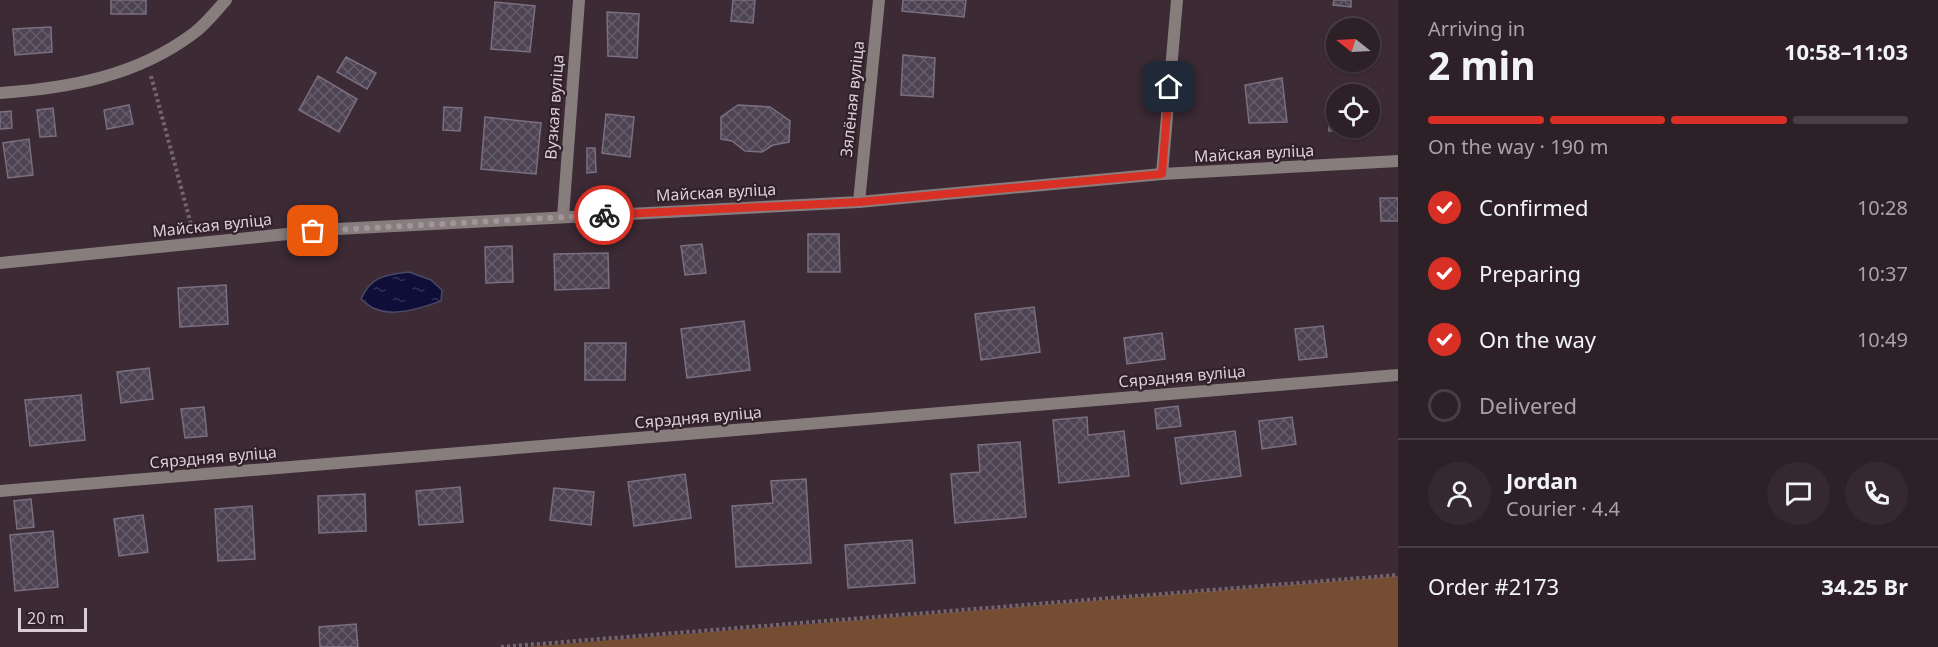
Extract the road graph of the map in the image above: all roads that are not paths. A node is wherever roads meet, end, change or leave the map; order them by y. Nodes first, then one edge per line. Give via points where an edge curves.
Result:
1 (226, 0) edge
2 (579, 0) edge
3 (879, 0) edge
4 (1177, 0) edge
5 (0, 93) edge
6 (1398, 161) edge
7 (1162, 174) junction
8 (859, 202) junction
9 (563, 217) junction
10 (0, 263) edge
11 (1398, 375) edge
12 (0, 491) edge

1 - 5 street via 195,32 141,66 88,81
2 - 9 street, Вузкая вуліца
3 - 8 street, Зялёная вуліца
4 - 7 street
6 - 7 street, Майская вуліца
7 - 8 street, Майская вуліца
8 - 9 street, Майская вуліца
9 - 10 street, Майская вуліца via 337,229
11 - 12 street, Сярэдняя вуліца

